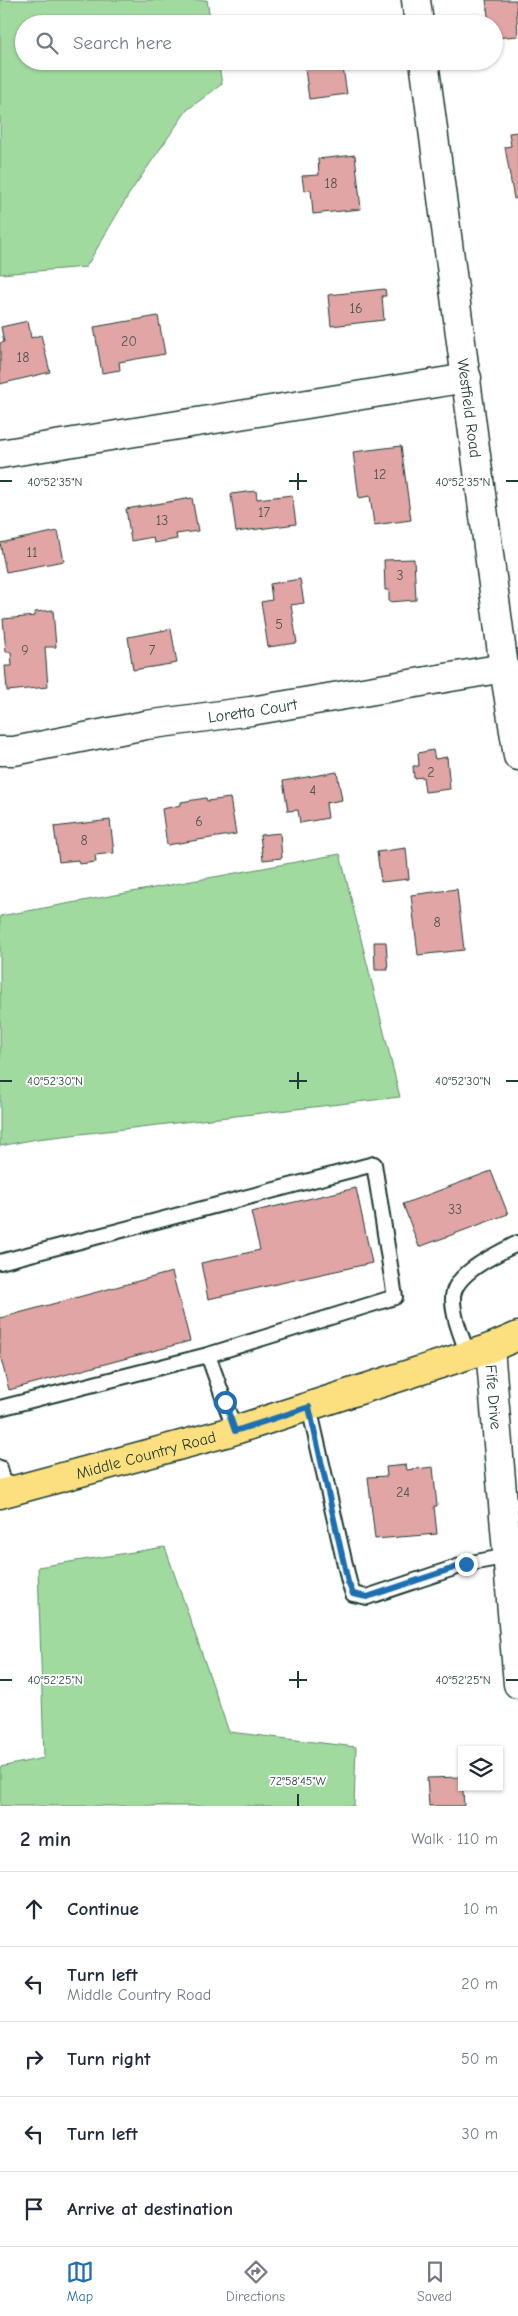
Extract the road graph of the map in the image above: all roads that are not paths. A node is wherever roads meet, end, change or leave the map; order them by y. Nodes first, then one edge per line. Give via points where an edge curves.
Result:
1 (416, 0) edge
2 (418, 15) edge
3 (425, 70) edge
4 (467, 378) junction
5 (0, 454) edge
6 (504, 668) junction
7 (0, 751) edge
8 (518, 756) edge
9 (518, 1243) edge
10 (0, 1262) edge
11 (518, 1336) edge
12 (479, 1352) junction
13 (208, 1355) junction
14 (309, 1407) junction
15 (0, 1408) edge
16 (235, 1431) junction
17 (2, 1485) edge
18 (512, 1525) edge
19 (508, 1556) junction
20 (518, 1684) edge

1 - 2 street
3 - 4 street, Westfield Road
4 - 5 street
4 - 6 street, Westfield Road
6 - 7 street, Loretta Court
6 - 8 street, Westfield Road
9 - 12 lane via 466,1273 457,1282 452,1297 454,1311
10 - 13 lane via 374,1164 395,1297
11 - 12 main road, Middle Country Road
12 - 14 main road, Middle Country Road
12 - 18 street, Fife Drive
13 - 15 lane
13 - 16 lane
14 - 16 main road, Middle Country Road
14 - 19 lane via 353,1594 367,1597 466,1564
16 - 17 main road, Middle Country Road
18 - 19 street, Fife Drive
19 - 20 street, Fife Drive

